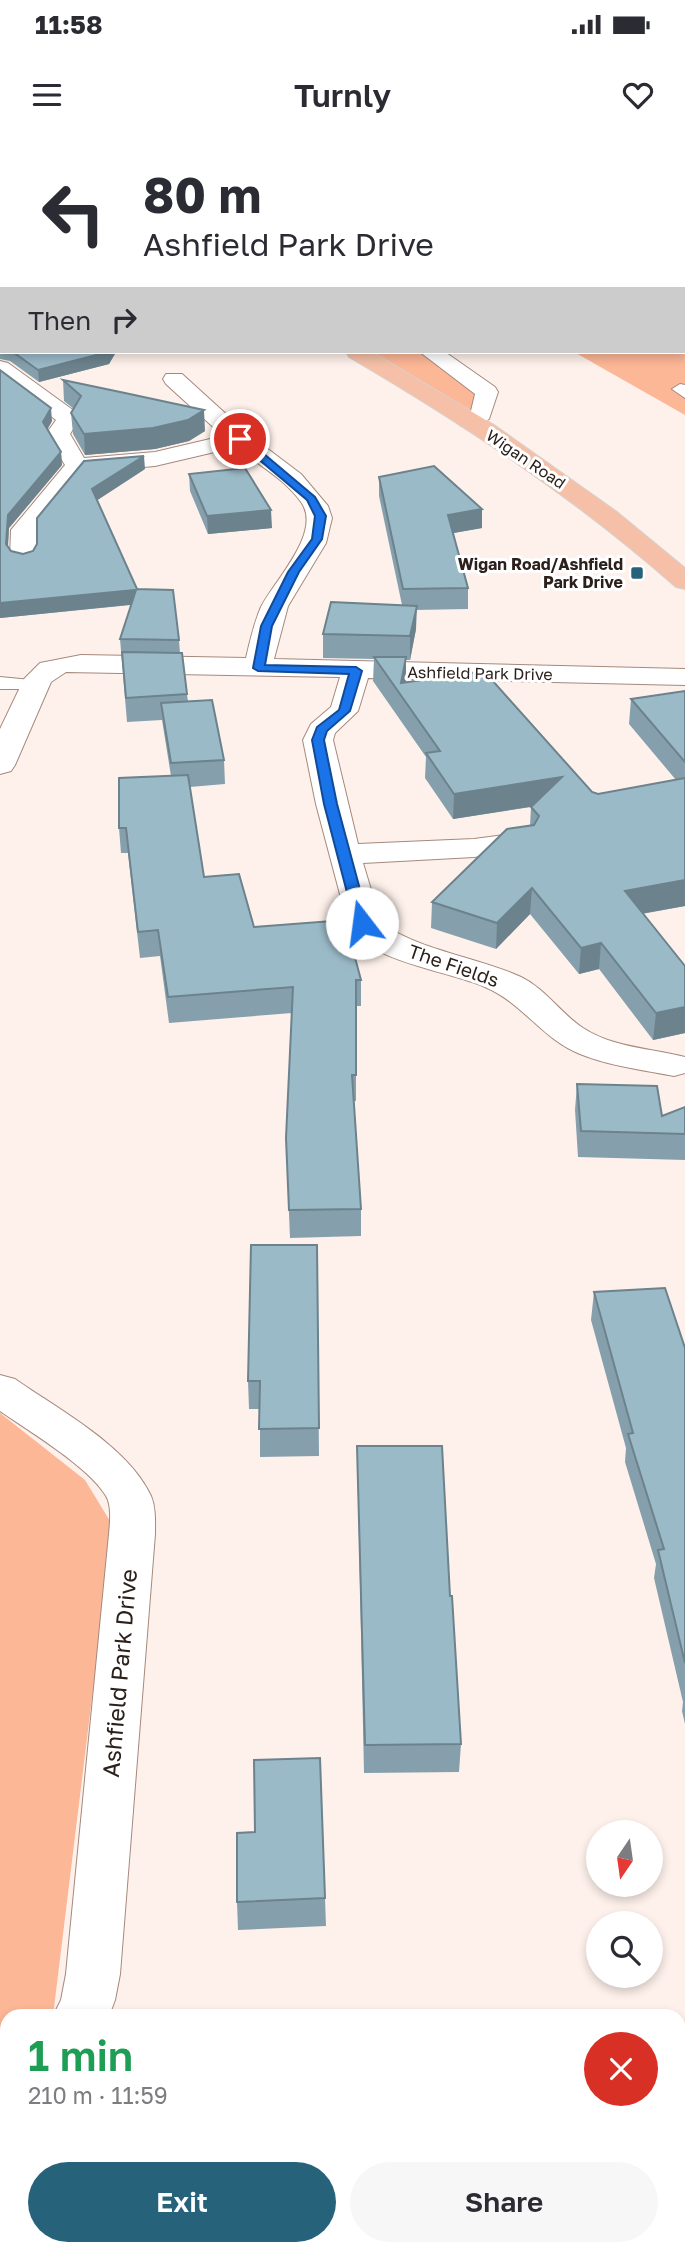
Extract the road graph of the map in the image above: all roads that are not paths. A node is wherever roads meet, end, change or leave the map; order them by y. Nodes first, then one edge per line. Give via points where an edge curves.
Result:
1 (360, 354) edge
2 (434, 354) edge
3 (0, 368) edge
4 (174, 379) dead end
5 (469, 421) junction
6 (240, 439) junction
7 (78, 466) junction
8 (23, 558) edge
9 (682, 575) edge
10 (258, 668) junction
11 (356, 671) junction
12 (685, 677) edge
13 (0, 683) edge
14 (35, 685) junction
15 (0, 765) edge
16 (519, 842) edge
17 (344, 854) junction
18 (674, 1065) dead end
19 (0, 1390) edge
20 (84, 2009) edge

1 - 5 highway, Wigan Road
2 - 5 street via 487,392 481,414
3 - 7 street via 69,418 58,434
4 - 6 street
5 - 9 highway, Wigan Road via 579,496
6 - 7 street via 155,459
6 - 10 street via 312,499 321,516 317,539 266,626
7 - 8 street via 24,530
10 - 11 street, Ashfield Park Drive
10 - 14 street, Ashfield Park Drive via 69,664 44,672
11 - 12 street, Ashfield Park Drive
11 - 17 street, The Fields via 344,711 318,734
13 - 14 lane
14 - 15 street, Ashfield Park Drive
16 - 17 street
17 - 18 street, The Fields via 362,923 373,934 512,985 541,1006 559,1027 590,1046
19 - 20 street, Ashfield Park Drive via 109,1472 128,1495 132,1508 94,1961

